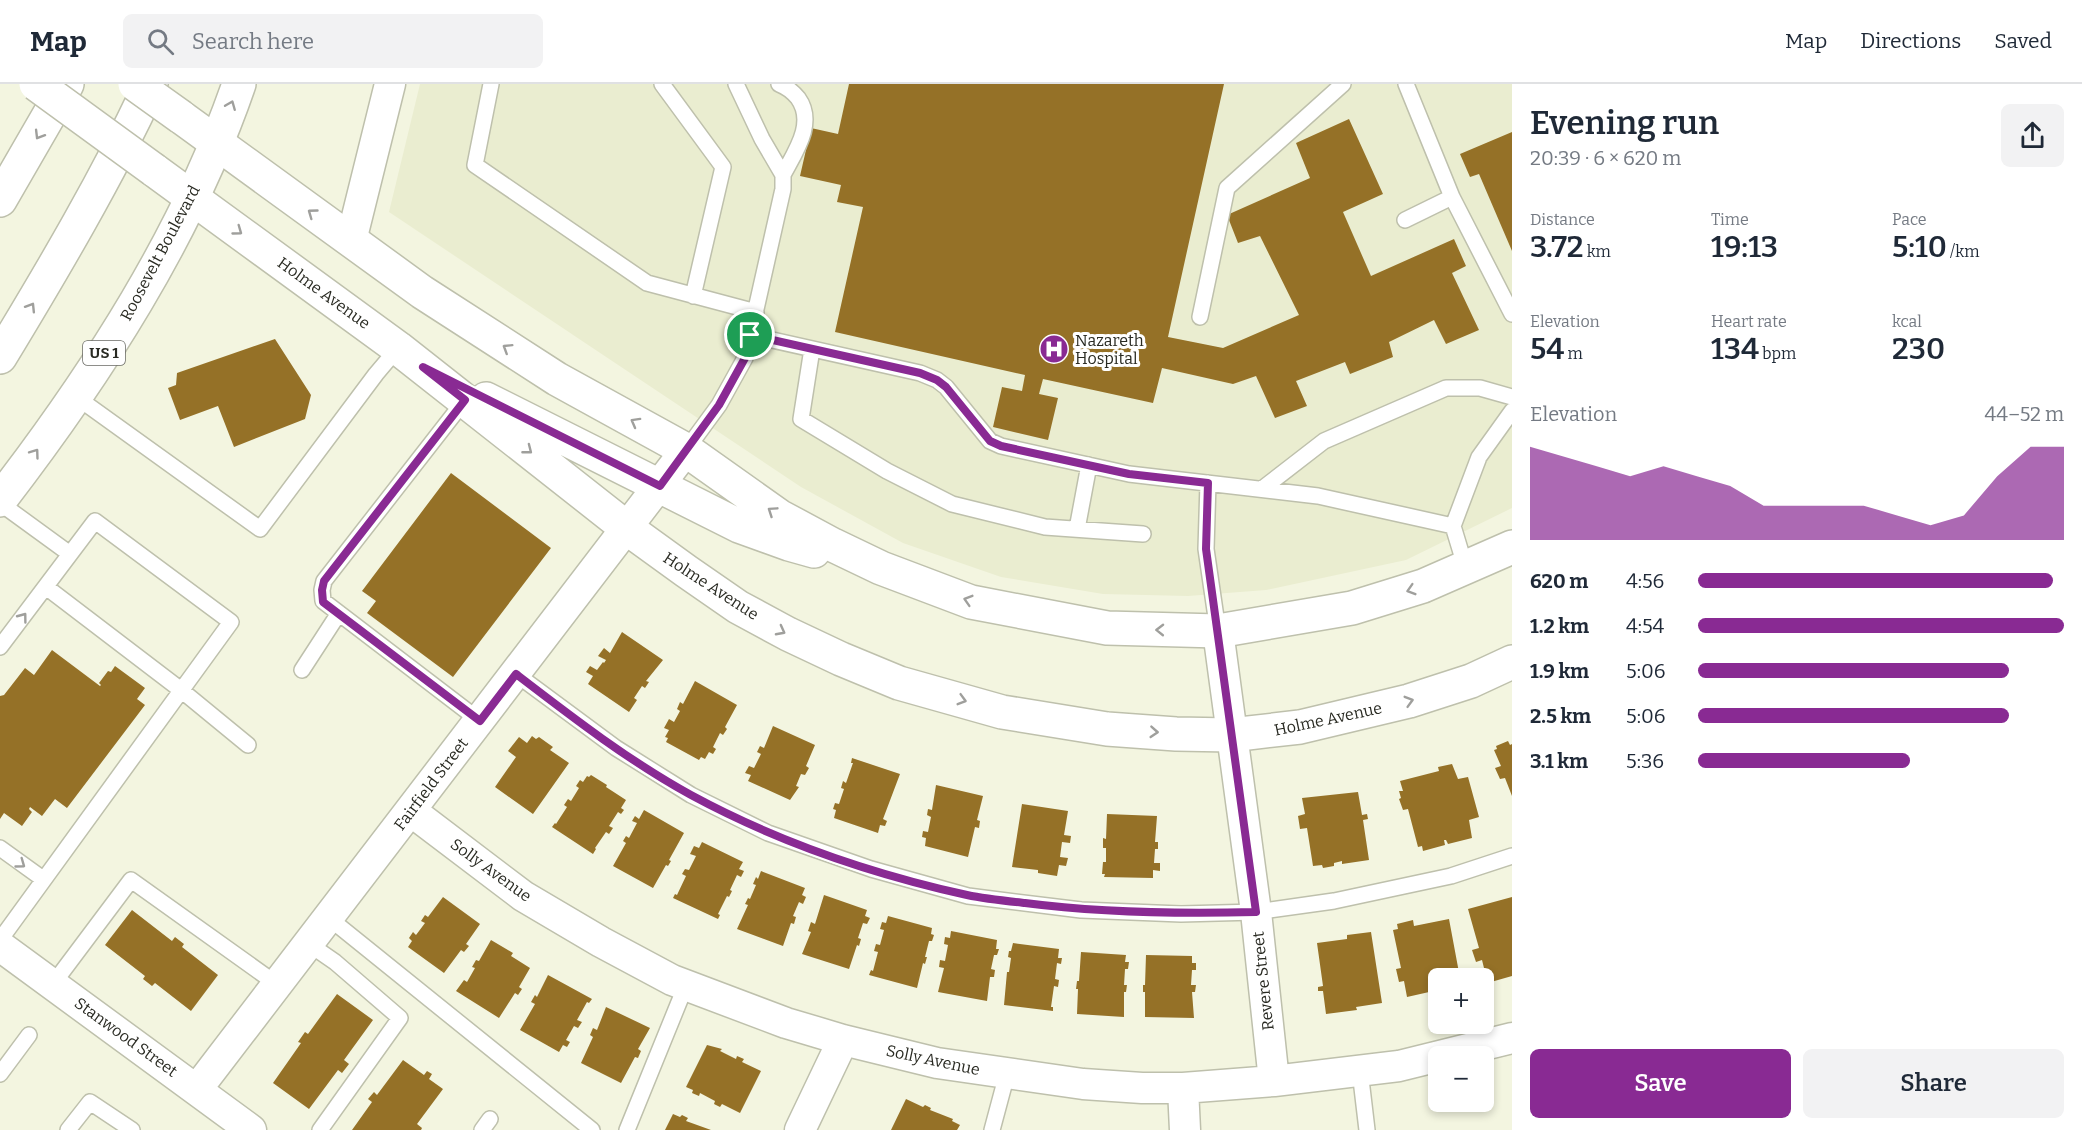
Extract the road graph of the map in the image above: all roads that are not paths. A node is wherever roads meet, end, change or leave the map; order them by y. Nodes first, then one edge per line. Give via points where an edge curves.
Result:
1 (36, 84) edge
2 (67, 84) edge
3 (135, 84) edge
4 (151, 84) edge
5 (239, 84) edge
6 (390, 84) edge
7 (491, 84) edge
8 (662, 84) edge
9 (736, 84) edge
10 (779, 84) edge
11 (1343, 84) edge
12 (1406, 84) edge
13 (216, 143) junction
14 (783, 175) junction
15 (191, 197) junction
16 (1452, 197) junction
17 (0, 201) edge
18 (1405, 220) dead end
19 (351, 241) junction
20 (693, 296) junction
21 (756, 312) junction
22 (1512, 314) edge
23 (1200, 317) dead end
24 (750, 335) junction
25 (812, 349) junction
26 (0, 357) edge
27 (410, 358) junction
28 (75, 396) junction
29 (1512, 397) edge
30 (465, 400) junction
31 (1512, 411) edge
32 (686, 450) junction
33 (1089, 465) junction
34 (1208, 483) junction
35 (660, 486) junction
36 (1262, 489) junction
37 (0, 502) edge
38 (1452, 526) junction
39 (627, 529) junction
40 (1077, 529) junction
41 (1143, 534) dead end
42 (1512, 547) edge
43 (70, 554) junction
44 (881, 568) junction
45 (1466, 569) junction
46 (45, 587) junction
47 (339, 613) junction
48 (1218, 632) junction
49 (0, 647) edge
50 (1512, 662) edge
51 (302, 670) dead end
52 (516, 674) junction
53 (181, 690) junction
54 (480, 721) junction
55 (1232, 735) junction
56 (248, 745) dead end
57 (411, 811) junction
58 (0, 848) edge
59 (1512, 856) edge
60 (43, 879) junction
61 (1256, 912) junction
62 (328, 918) junction
63 (0, 940) edge
64 (309, 944) junction
65 (0, 946) edge
66 (53, 984) junction
67 (278, 985) junction
68 (686, 985) junction
69 (28, 1035) dead end
70 (1512, 1038) edge
71 (843, 1040) junction
72 (1360, 1071) junction
73 (0, 1074) edge
74 (1006, 1074) junction
75 (1274, 1082) junction
76 (1184, 1088) junction
77 (197, 1089) junction
78 (68, 1130) edge
79 (132, 1130) edge
80 (251, 1130) edge
81 (320, 1130) edge
82 (592, 1130) edge
83 (627, 1130) edge
84 (800, 1130) edge
85 (992, 1130) edge
86 (1185, 1130) edge
87 (1367, 1130) edge

1 - 15 main road, Holme Avenue, bridge
2 -> 17 main road
3 - 13 main road, bridge
26 -> 4 main road via 101,184
13 -> 5 main road, Roosevelt Boulevard / US 1
6 - 19 street
7 - 20 lane via 475,165 647,283
8 - 20 lane via 723,167
9 - 14 lane
10 - 14 lane via 794,92 801,103 806,127
11 - 23 lane via 1227,188
12 - 16 lane
13 - 15 main road, Roosevelt Boulevard / US 1
19 -> 13 main road
14 - 21 lane
15 -> 27 main road, Holme Avenue
15 - 28 main road, Roosevelt Boulevard / US 1 via 170,242
16 - 18 lane
16 - 22 lane
32 -> 19 main road via 520,356
20 - 21 lane
21 - 24 lane
24 - 25 lane
24 - 32 lane via 740,368
25 - 33 lane via 937,380 990,441
25 - 40 lane via 801,419 887,471 952,504 1045,527
27 - 28 lane via 376,374 260,529
27 - 30 main road, Holme Avenue
27 - 35 main road
37 -> 28 main road, Roosevelt Boulevard / US 1
29 - 36 lane via 1480,388 1446,388 1324,441
30 -> 39 main road, Holme Avenue
30 - 47 lane via 324,581 323,602
31 - 38 lane via 1479,457
32 - 35 street, Fairfield Street
44 -> 32 main road via 779,516
33 - 34 lane
33 - 40 lane
34 - 36 lane
34 - 48 lane via 1206,549
35 - 39 street, Fairfield Street
35 - 44 main road via 739,526 789,544
36 - 38 lane via 1318,496
37 - 43 lane
38 - 45 lane
39 - 52 street, Fairfield Street
39 -> 55 main road, Holme Avenue via 738,607 841,660 899,683 1002,712 1107,729
40 - 41 lane
42 - 45 main road
43 - 46 lane
43 - 53 lane via 95,521 231,622
48 -> 44 main road via 1107,628 1027,614 971,602
45 -> 48 main road via 1352,608
49 -> 46 lane
46 - 53 lane
47 - 51 lane
47 - 54 lane
48 - 55 street, Revere Street
55 -> 50 main road, Holme Avenue via 1300,727 1409,701 1471,681
52 - 54 street, Fairfield Street
52 - 61 lane via 616,748 691,795 768,833 870,869 968,896 1081,910
53 - 56 lane
53 - 60 lane
54 - 57 street, Fairfield Street
55 - 61 street, Revere Street
57 - 62 street, Fairfield Street
57 - 68 street, Solly Avenue via 523,896
58 -> 60 lane
59 - 61 lane via 1451,876 1334,902
60 - 63 lane
61 - 75 street, Revere Street
62 - 64 street, Fairfield Street
62 - 82 lane
64 - 67 street, Fairfield Street
64 - 81 lane via 400,1017
65 - 66 street, Stanwood Street
66 - 67 lane via 130,880
66 - 77 street, Stanwood Street
67 - 77 street, Fairfield Street
68 - 71 street, Solly Avenue
68 - 83 lane
69 - 73 lane
70 - 72 street, Solly Avenue via 1399,1066
71 - 74 street, Solly Avenue via 937,1063
71 - 84 street
72 - 75 street, Solly Avenue
72 - 87 lane
74 - 76 street, Solly Avenue via 1083,1084
74 - 85 lane
75 - 76 street, Solly Avenue
76 - 86 street
77 - 80 street, Stanwood Street
78 - 79 lane via 90,1102

